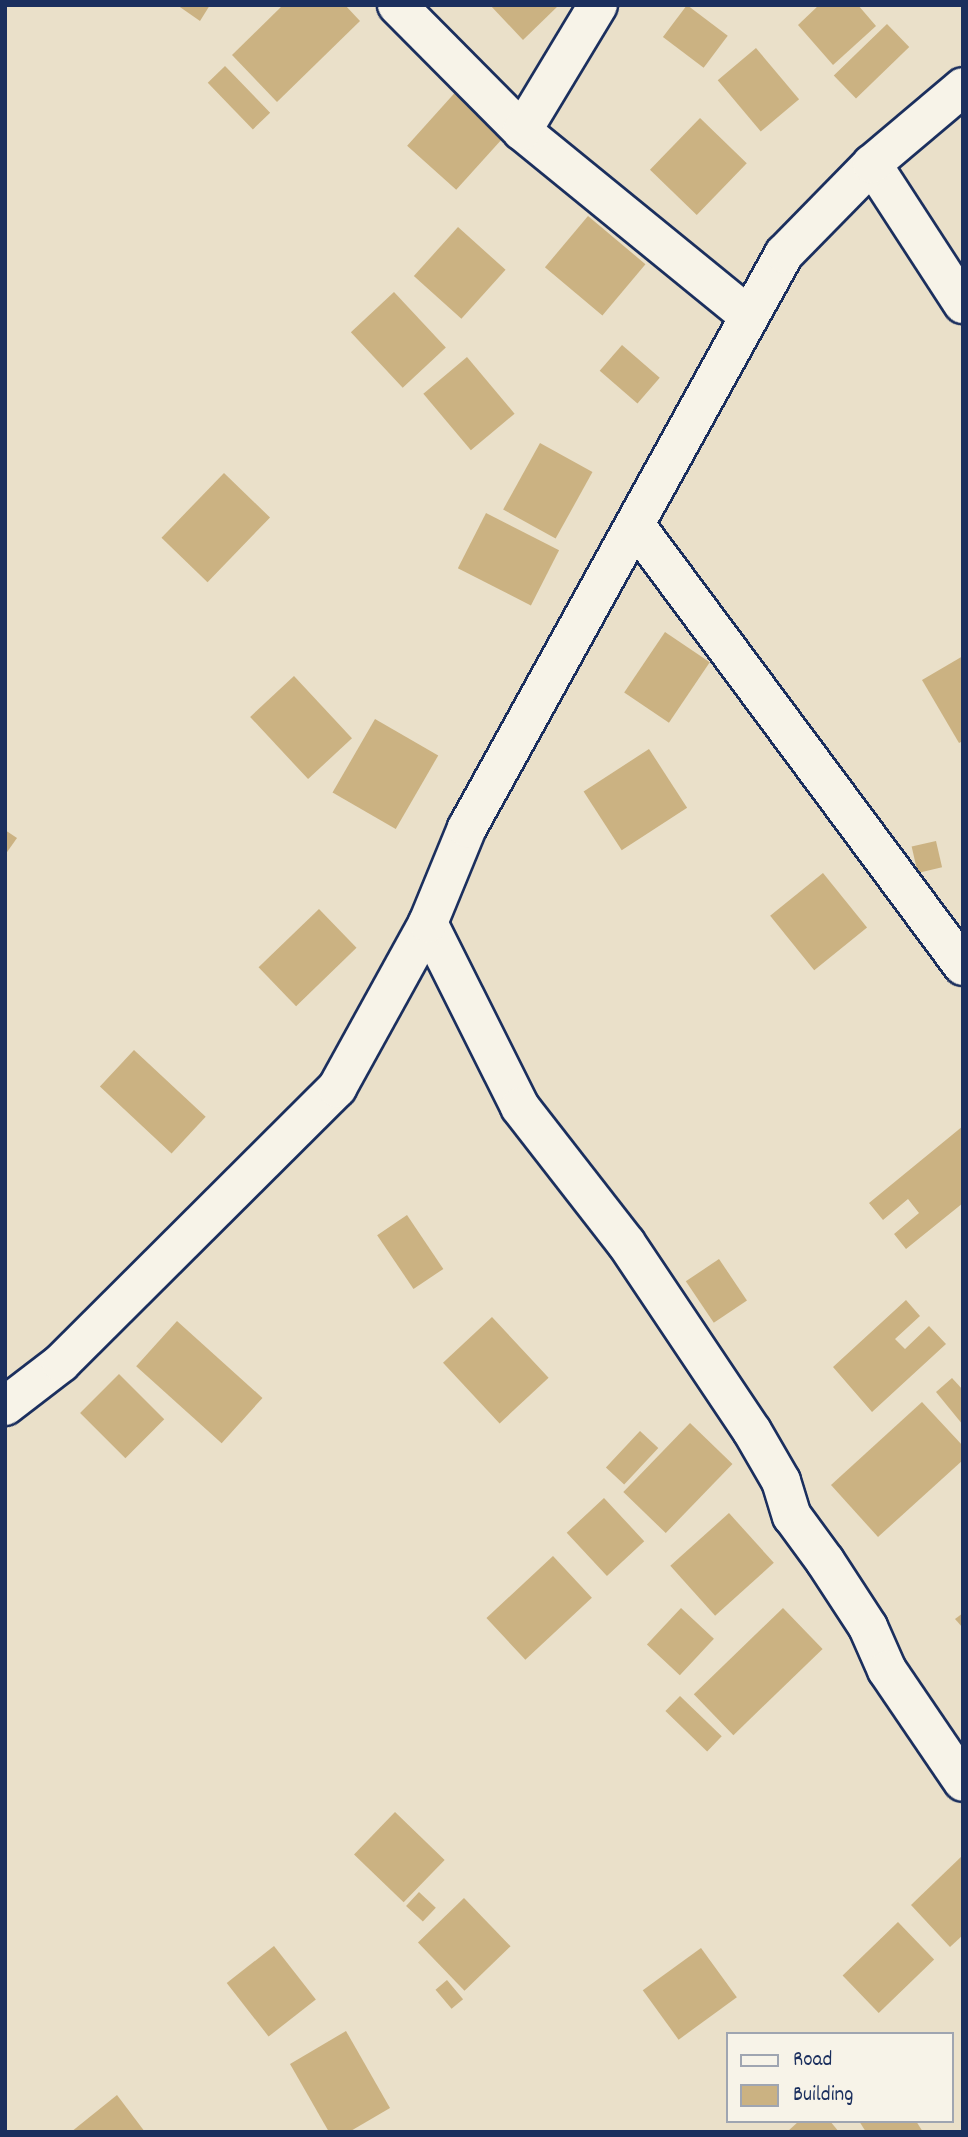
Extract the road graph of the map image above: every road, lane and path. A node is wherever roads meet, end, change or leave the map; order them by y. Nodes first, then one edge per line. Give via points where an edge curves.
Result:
1 (397, 5) edge
2 (598, 5) edge
3 (963, 88) edge
4 (522, 131) junction
5 (872, 164) junction
6 (963, 304) edge
7 (748, 315) junction
8 (636, 526) junction
9 (428, 923) junction
10 (963, 966) edge
11 (5, 1406) edge
12 (963, 1782) edge

1 - 4 street
2 - 4 street
3 - 5 street
4 - 7 street
5 - 6 street
5 - 7 street via 784,254
7 - 8 street
8 - 9 street via 467,828
8 - 10 street
9 - 11 street via 337,1088 61,1363
9 - 12 street via 520,1107 603,1212 752,1431 780,1481 792,1516 868,1627 887,1670

